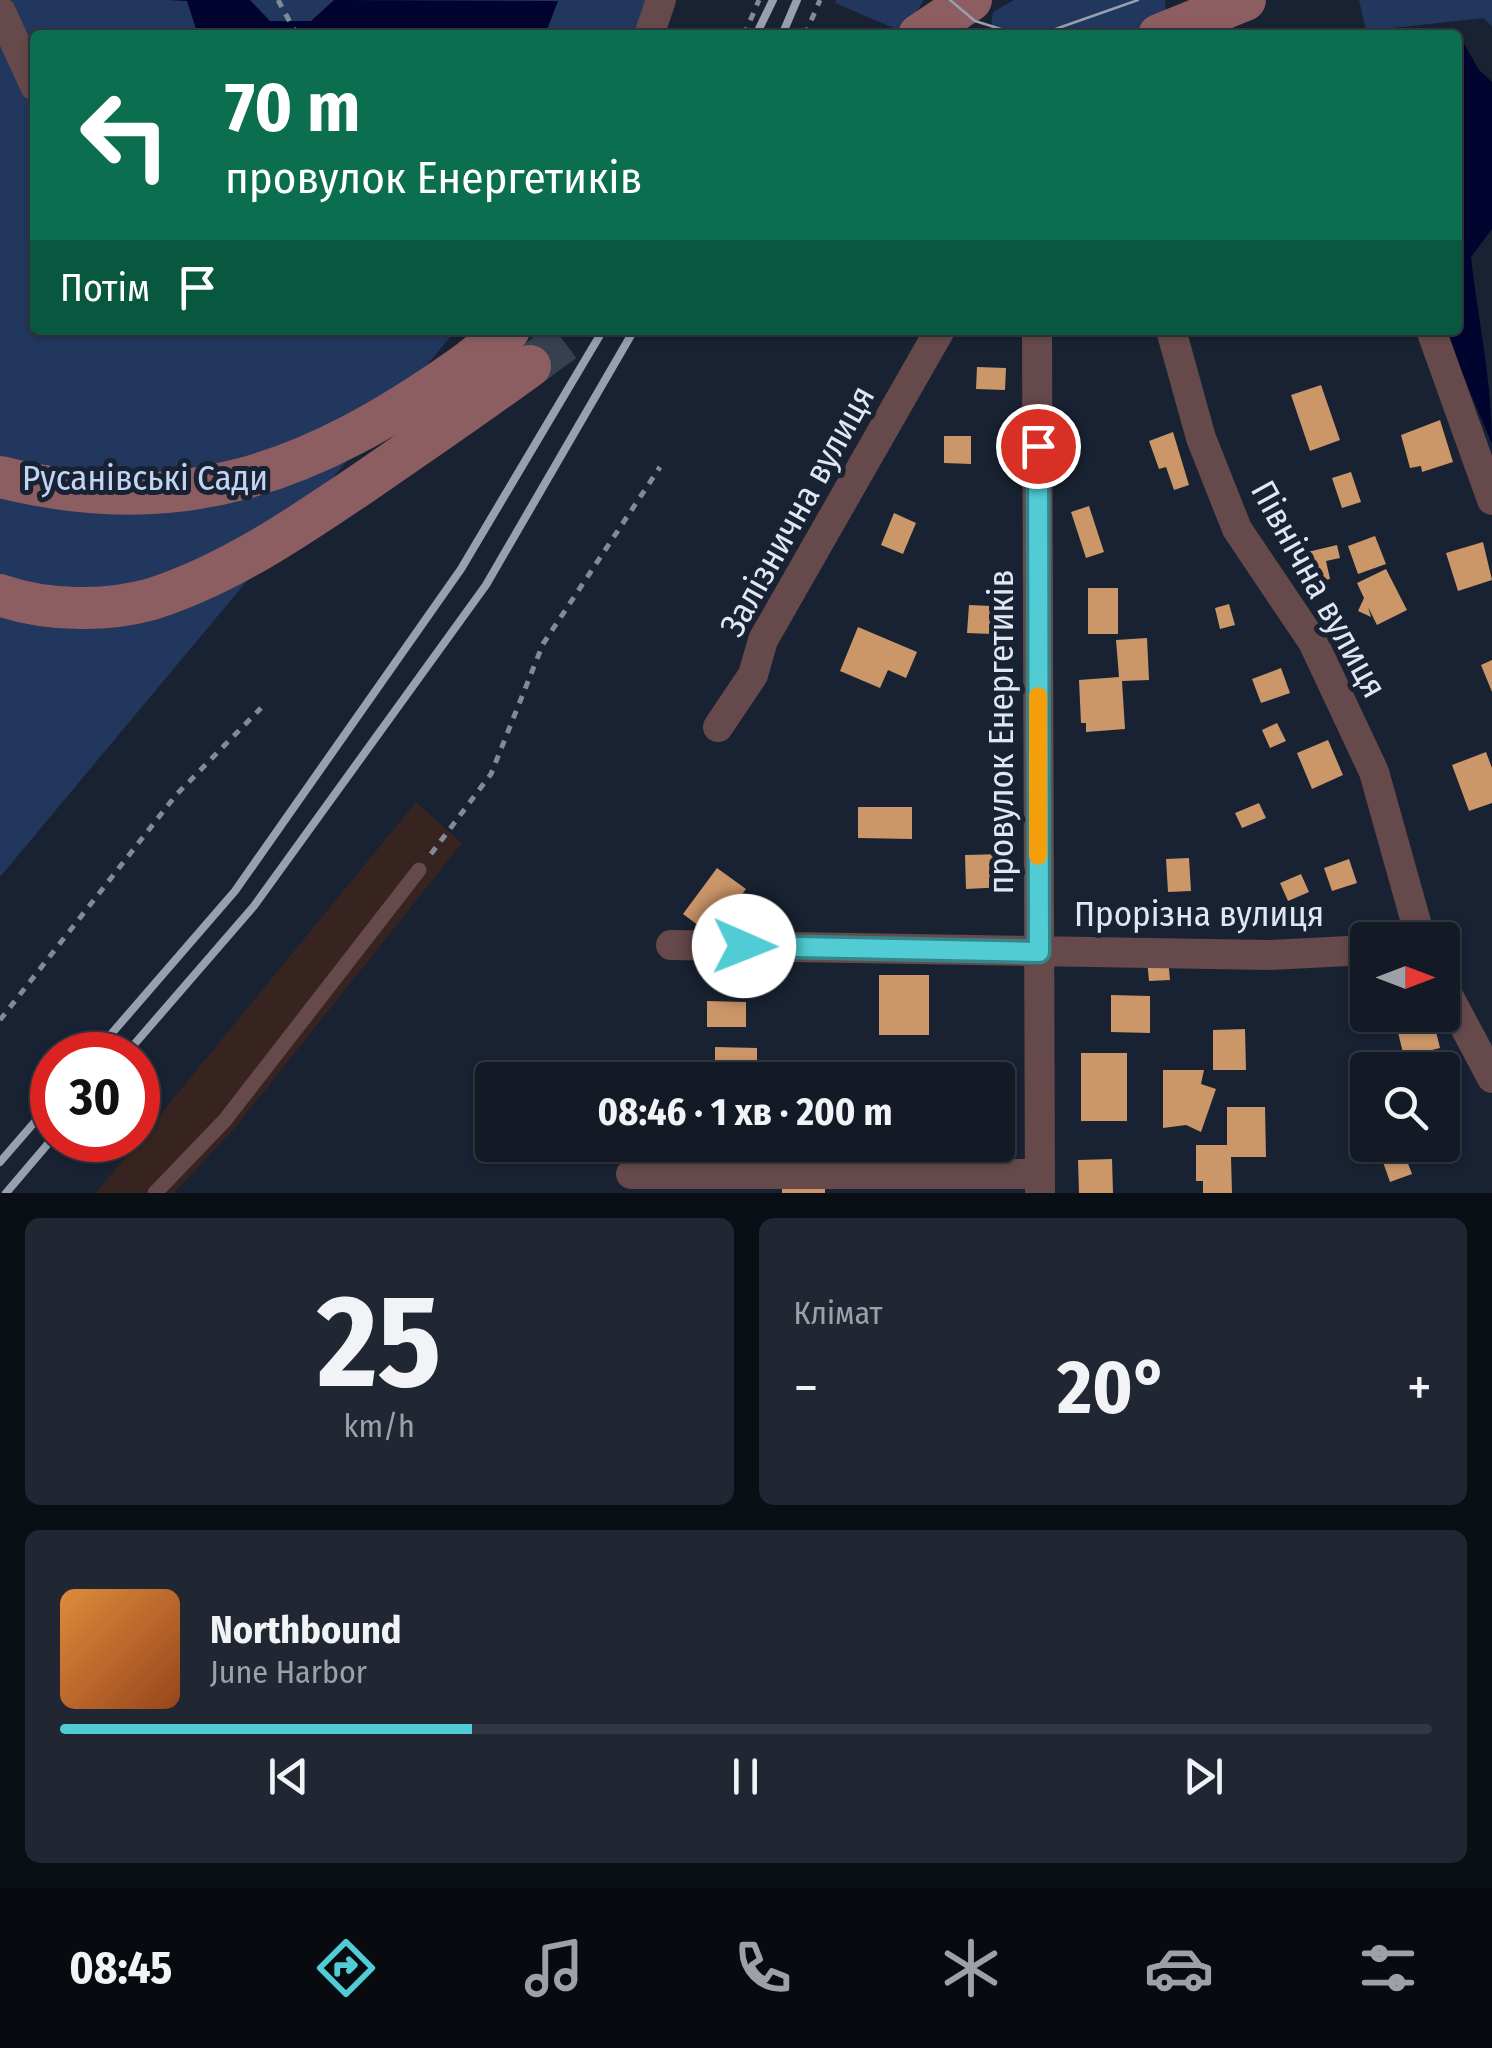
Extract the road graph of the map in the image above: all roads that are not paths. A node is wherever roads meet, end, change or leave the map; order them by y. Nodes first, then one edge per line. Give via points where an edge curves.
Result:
1 (662, 0) edge
2 (971, 0) edge
3 (1246, 0) edge
4 (1203, 8) edge
5 (1, 12) edge
6 (651, 30) edge
7 (926, 30) edge
8 (1166, 30) edge
9 (30, 75) edge
10 (937, 335) edge
11 (1037, 335) edge
12 (1172, 335) edge
13 (1433, 335) edge
14 (520, 348) edge
15 (0, 477) edge
16 (1492, 500) edge
17 (0, 595) edge
18 (718, 726) dead end
19 (419, 870) road end
20 (1416, 922) edge
21 (671, 945) dead end
22 (1350, 951) edge
23 (1039, 952) junction
24 (1460, 1018) edge
25 (1492, 1078) edge
26 (631, 1174) dead end
27 (1039, 1184) edge
28 (156, 1193) edge

1 - 6 street
2 - 7 main road
3 - 4 main road
4 - 8 main road
5 - 9 street
10 - 18 street, Залізнична вулиця via 762,640 753,675
11 - 23 street, провулок Енергетиків
12 - 20 street, Північна вулиця via 1201,438 1237,528 1313,642 1374,772
13 - 16 street
14 - 15 main road via 461,367 366,428 279,471 206,489 127,497
14 - 17 main road via 306,521 192,583 148,600 89,608
19 - 28 lane via 226,1120
21 - 23 street, Прорізна вулиця
22 - 23 street, Прорізна вулиця
23 - 27 street, провулок Енергетиків
24 - 25 street
26 - 27 street

